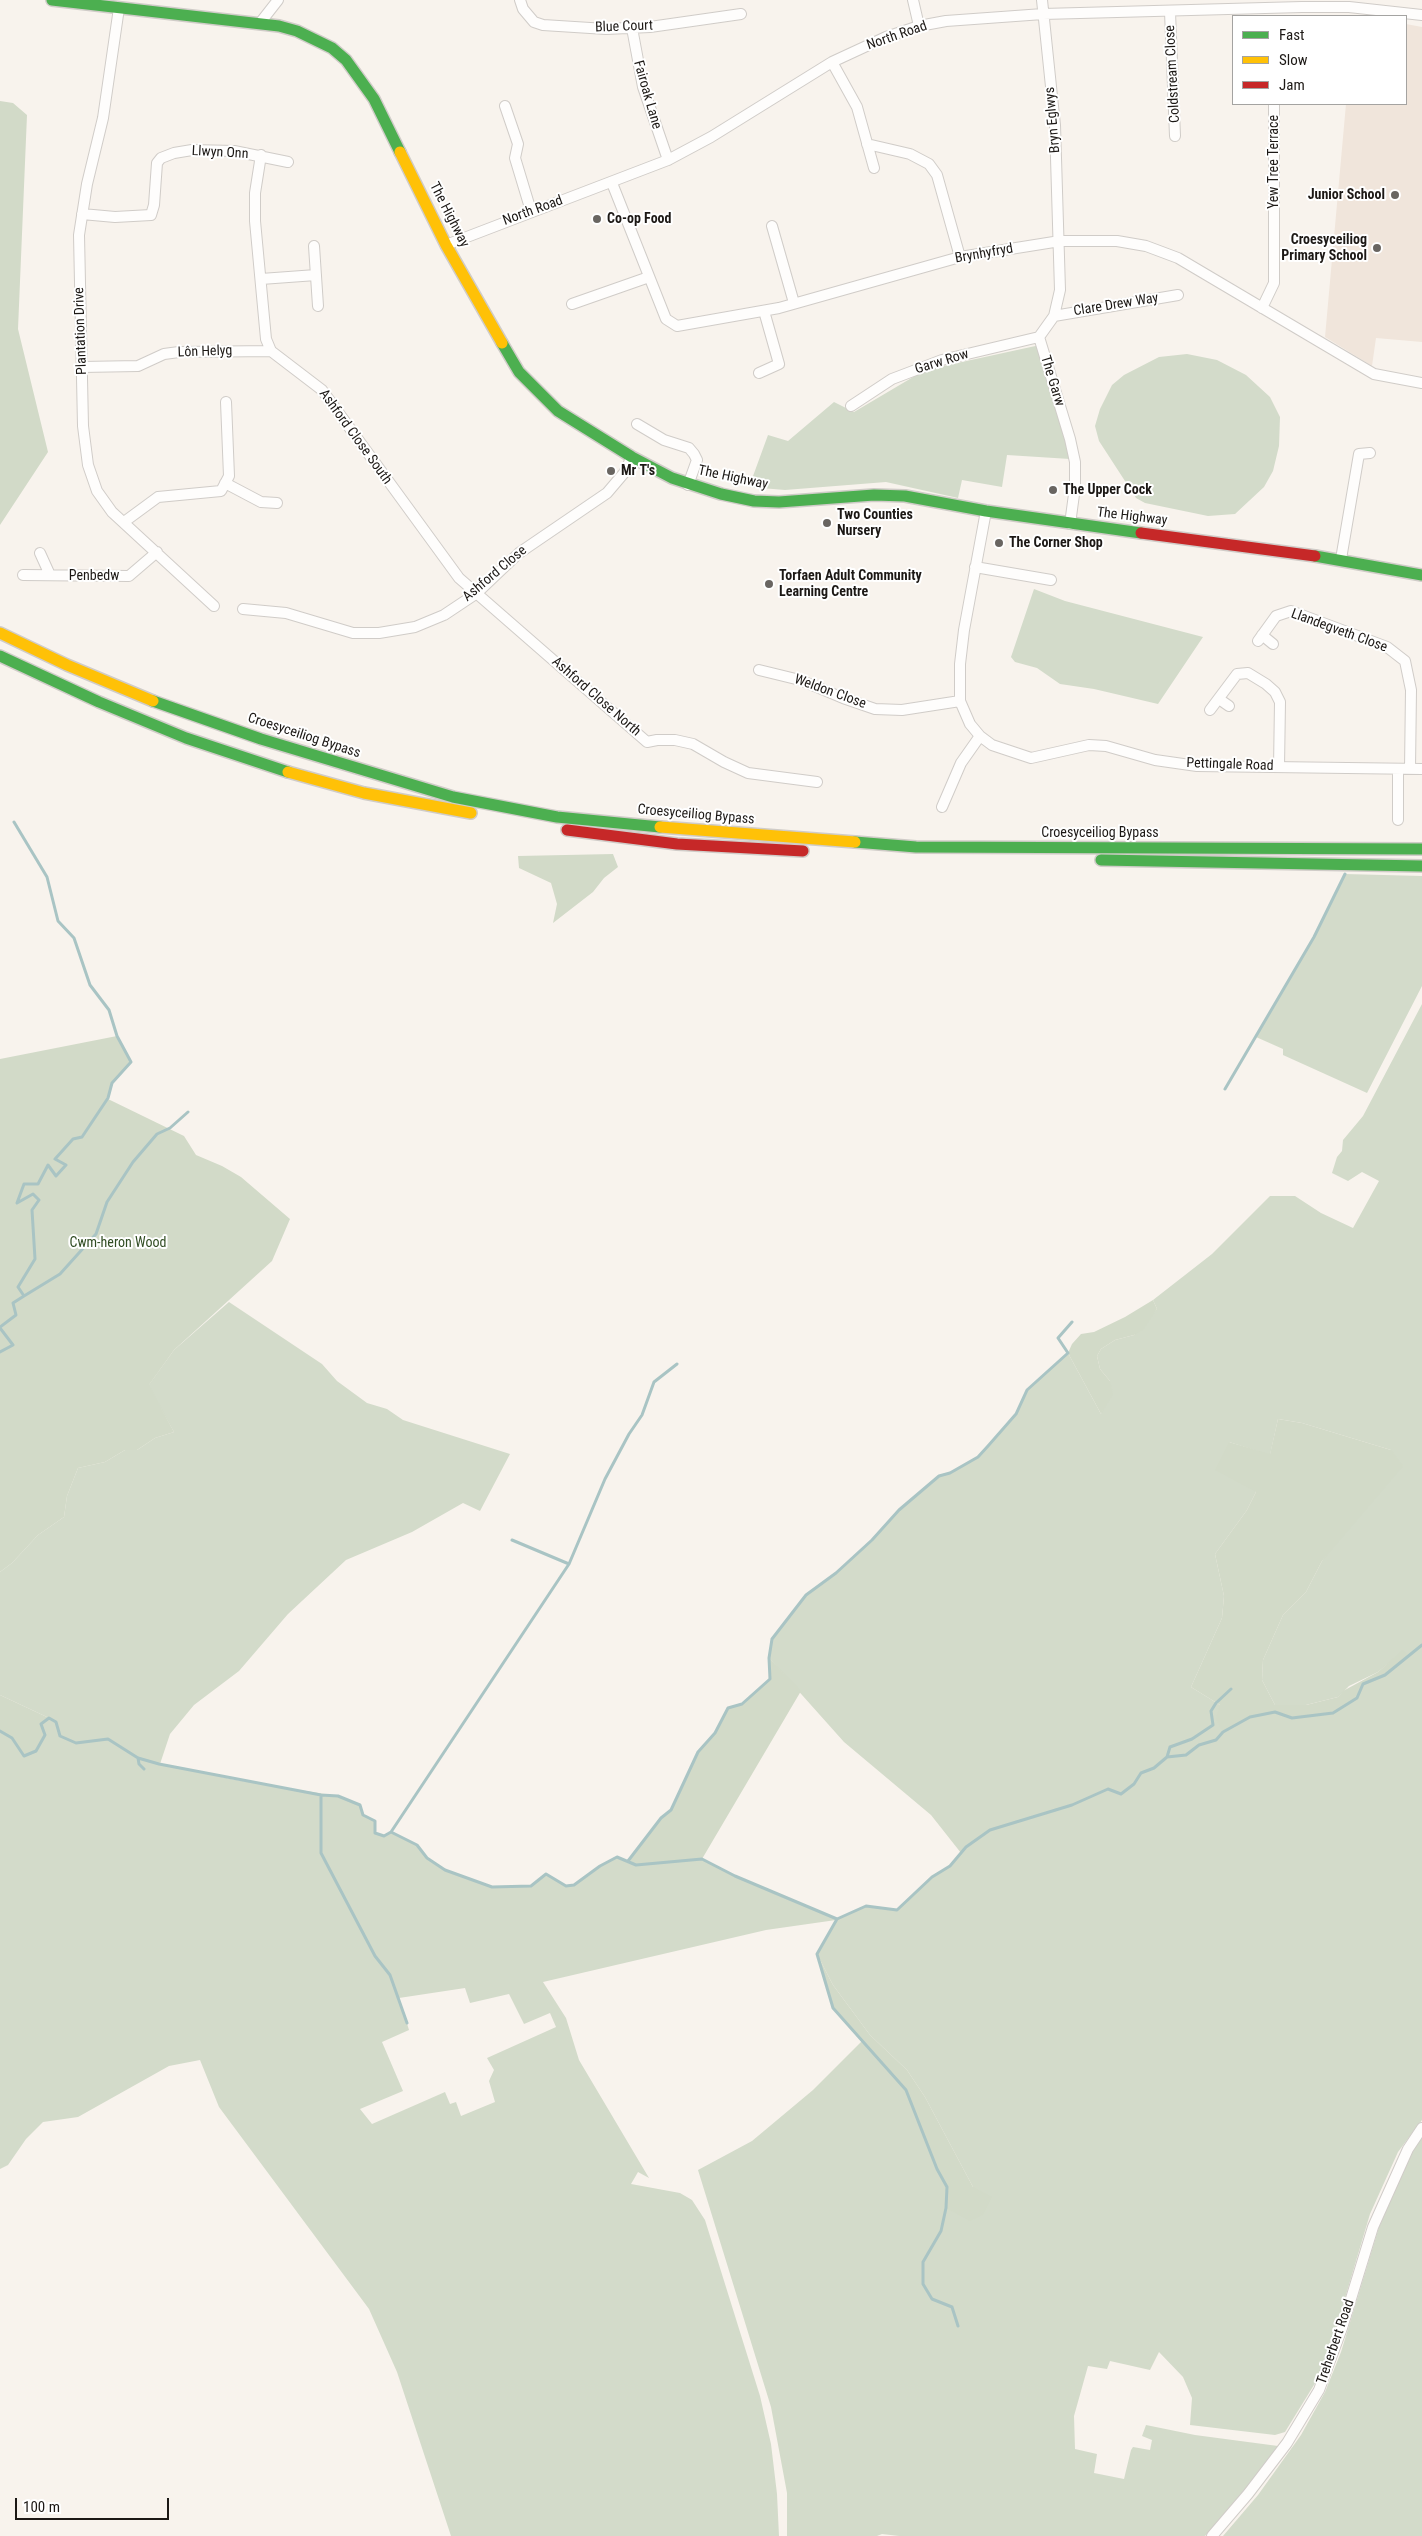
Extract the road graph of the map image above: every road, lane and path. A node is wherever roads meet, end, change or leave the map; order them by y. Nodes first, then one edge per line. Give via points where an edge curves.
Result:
1 (52, 0) edge
2 (278, 0) edge
3 (520, 0) edge
4 (913, 0) edge
5 (1042, 0) edge
6 (1343, 3) edge
7 (119, 8) junction
8 (1170, 12) junction
9 (1274, 12) edge
10 (741, 14) dead end
11 (1043, 14) junction
12 (1422, 15) edge
13 (260, 23) junction
14 (919, 26) junction
15 (632, 28) junction
16 (832, 62) junction
17 (1274, 105) edge
18 (505, 106) dead end
19 (1176, 136) dead end
20 (867, 144) junction
21 (261, 155) junction
22 (668, 160) junction
23 (288, 162) dead end
24 (874, 168) dead end
25 (612, 183) junction
26 (531, 211) junction
27 (82, 214) junction
28 (772, 226) dead end
29 (1060, 241) junction
30 (446, 245) junction
31 (314, 246) dead end
32 (960, 257) junction
33 (316, 275) junction
34 (649, 277) junction
35 (261, 279) junction
36 (1178, 295) dead end
37 (572, 304) dead end
38 (794, 304) junction
39 (318, 306) dead end
40 (1262, 308) junction
41 (764, 311) junction
42 (1054, 316) junction
43 (1040, 337) junction
44 (271, 351) junction
45 (82, 367) junction
46 (759, 373) dead end
47 (1422, 383) edge
48 (226, 402) dead end
49 (851, 406) dead end
50 (637, 424) dead end
51 (1370, 453) dead end
52 (632, 457) junction
53 (225, 483) junction
54 (688, 484) junction
55 (277, 503) dead end
56 (986, 511) junction
57 (124, 522) junction
58 (1070, 524) junction
59 (157, 552) junction
60 (40, 553) dead end
61 (1341, 559) junction
62 (975, 567) junction
63 (23, 575) dead end
64 (50, 575) junction
65 (1422, 575) edge
66 (1051, 580) dead end
67 (477, 593) junction
68 (214, 606) dead end
69 (244, 610) dead end
70 (0, 633) edge
71 (1273, 644) dead end
72 (0, 656) edge
73 (759, 670) dead end
74 (1219, 699) junction
75 (960, 701) junction
76 (1229, 706) dead end
77 (1210, 710) dead end
78 (980, 736) junction
79 (1279, 766) junction
80 (1398, 769) junction
81 (1410, 769) junction
82 (1422, 769) edge
83 (817, 782) dead end
84 (942, 807) dead end
85 (485, 816) dead end
86 (1398, 820) dead end
87 (550, 828) dead end
88 (1422, 848) edge
89 (812, 852) dead end
90 (841, 853) dead end
91 (1062, 860) dead end
92 (1091, 860) dead end
93 (1422, 866) edge
94 (1422, 2128) edge
95 (1212, 2536) edge

1 - 7 main road, The Highway
2 - 13 street
3 - 15 street, Blue Court via 528,17 543,25
4 - 14 street
5 - 11 street, Bryn Eglwys
6 - 9 street, North Road
6 - 12 street, North Road
7 - 13 main road, The Highway
7 - 27 street, Plantation Drive via 103,118
8 - 9 street, North Road
8 - 11 street, North Road
8 - 19 street, Coldstream Close
10 - 15 street, Blue Court
11 - 14 street, North Road
11 - 29 street, Bryn Eglwys via 1055,125
13 - 30 main road, The Highway via 297,31 332,48 346,60 374,99
14 - 16 street, North Road
15 - 22 street, Fairoak Lane via 643,87
16 - 20 street via 852,97
16 - 22 street, North Road
17 - 40 street, Yew Tree Terrace via 1274,283
18 - 26 street via 518,144 515,158
20 - 24 street
20 - 32 street via 910,154 929,164 937,175
21 - 23 street, Llwyn Onn
21 - 27 street, Llwyn Onn via 201,150 167,155 158,163 151,215 115,217
21 - 35 street via 255,194
22 - 25 street, North Road
25 - 26 street, North Road
25 - 34 street, Brynhyfryd
26 - 30 street, North Road
27 - 45 street, Plantation Drive via 78,254
28 - 38 street
29 - 32 street, Brynhyfryd
29 - 40 street, Brynhyfryd via 1132,242 1160,250 1193,265
29 - 42 street, The Garw via 1060,290
30 - 52 main road, The Highway via 501,344 538,394 558,411
31 - 33 street
32 - 38 street, Brynhyfryd
33 - 35 street
33 - 39 street
34 - 37 street
34 - 41 street, Brynhyfryd via 666,319 677,326
35 - 44 street via 266,339
36 - 42 street, Clare Drew Way
38 - 41 street, Brynhyfryd
40 - 47 street, Brynhyfryd via 1374,374
41 - 46 street via 779,364
42 - 43 street, The Garw
43 - 49 street, Garw Row via 942,360 892,379
43 - 58 street, The Garw via 1075,462
44 - 45 street, Lôn Helyg via 179,352 164,354 138,366
44 - 67 street, Ashford Close South via 322,390 448,564
45 - 57 street, Plantation Drive via 83,426 88,464 97,492
48 - 53 street via 229,476
50 - 54 street via 664,440 689,448 697,460
51 - 61 street via 1359,454
52 - 54 main road, The Highway
52 - 67 street, Ashford Close via 607,493 519,553
53 - 55 street via 261,502
53 - 57 street via 221,491 158,498
54 - 56 main road, The Highway via 754,500 779,502 905,496
56 - 58 main road, The Highway
56 - 62 street, Pettingale Road
57 - 59 street, Plantation Drive
58 - 61 main road, The Highway
59 - 64 street, Penbedw via 129,576
59 - 68 street, Plantation Drive
60 - 64 street
61 - 65 main road, The Highway
62 - 66 street
62 - 75 street, Pettingale Road via 960,664
63 - 64 street, Penbedw
67 - 69 street, Ashford Close via 444,615 415,628 379,634 353,633 286,613
67 - 83 street, Ashford Close North via 647,742 675,740 693,744 748,773
70 - 88 main road, Croesyceiliog Bypass via 161,705 252,736 453,797 557,817 916,847
71 - 81 street, Llandegveth Close via 1260,638 1276,616 1291,611 1387,646 1405,661 1411,690
72 - 85 main road via 186,738 274,768 364,793
73 - 75 street, Weldon Close via 800,680 875,709 902,710
74 - 76 street
74 - 77 street
74 - 79 street via 1240,673 1248,673 1275,692 1280,702
75 - 78 street, Pettingale Road via 970,724
78 - 79 street, Pettingale Road via 992,745 1031,758 1089,745 1197,766
78 - 84 street via 961,763
79 - 80 street, Pettingale Road
80 - 81 street, Pettingale Road
80 - 86 street
81 - 82 street, Pettingale Road
87 - 89 main road, Croesyceiliog Bypass via 677,844
90 - 91 main road, Croesyceiliog Bypass
92 - 93 main road, Croesyceiliog Bypass
94 - 95 street, Treherbert Road via 1408,2149 1373,2227 1319,2390 1287,2442

